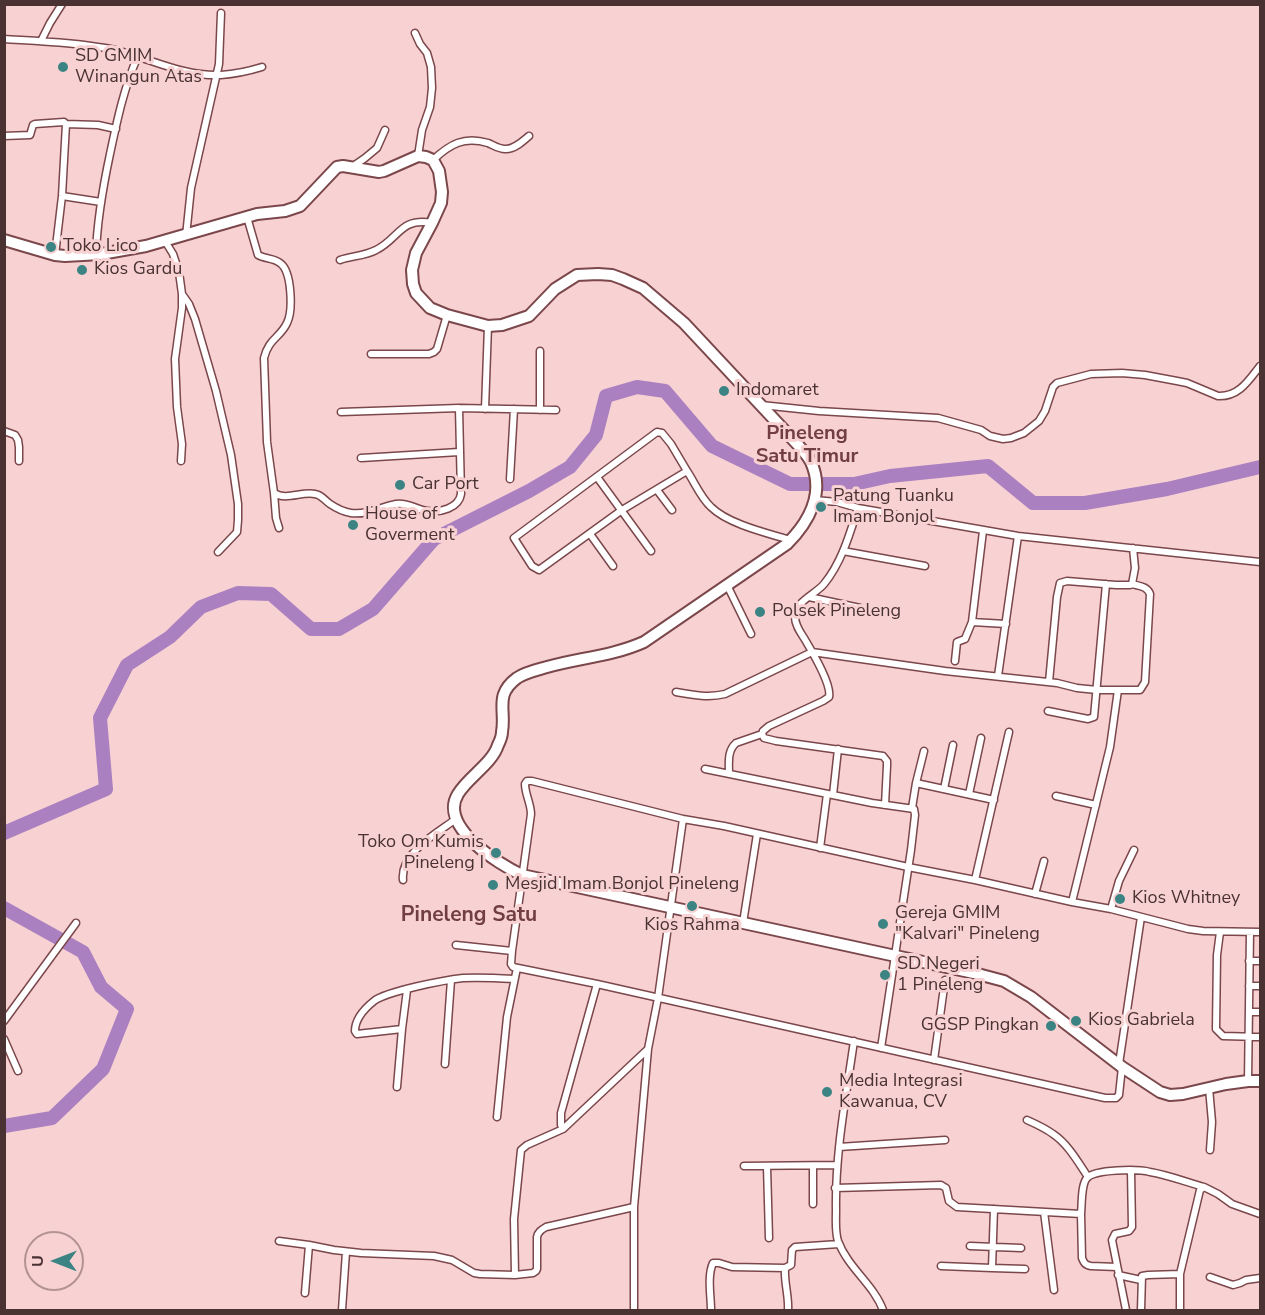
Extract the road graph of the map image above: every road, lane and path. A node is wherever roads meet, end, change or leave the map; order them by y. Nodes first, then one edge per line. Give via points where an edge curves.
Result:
1 (62, 4) edge
2 (221, 13) dead end
3 (415, 33) dead end
4 (4, 39) edge
5 (41, 41) junction
6 (138, 56) junction
7 (262, 67) dead end
8 (216, 75) junction
9 (66, 124) junction
10 (116, 129) junction
11 (385, 130) dead end
12 (529, 135) dead end
13 (4, 136) edge
14 (418, 156) junction
15 (433, 160) junction
16 (351, 167) junction
17 (62, 196) junction
18 (101, 202) junction
19 (248, 217) junction
20 (432, 223) junction
21 (186, 236) junction
22 (4, 240) edge
23 (165, 242) junction
24 (96, 254) junction
25 (55, 255) junction
26 (340, 260) dead end
27 (182, 294) junction
28 (447, 315) junction
29 (488, 326) junction
30 (540, 351) dead end
31 (371, 354) dead end
32 (1260, 366) edge
33 (760, 405) junction
34 (459, 408) junction
35 (485, 409) junction
36 (513, 409) junction
37 (540, 410) junction
38 (556, 410) dead end
39 (341, 412) dead end
40 (4, 431) edge
41 (459, 452) junction
42 (361, 458) dead end
43 (19, 461) dead end
44 (181, 461) dead end
45 (687, 471) junction
46 (597, 477) junction
47 (510, 479) dead end
48 (657, 490) junction
49 (274, 493) junction
50 (816, 496) junction
51 (858, 508) junction
52 (622, 510) junction
53 (672, 510) dead end
54 (279, 528) dead end
55 (983, 531) junction
56 (590, 534) junction
57 (1018, 536) junction
58 (790, 540) junction
59 (1133, 548) junction
60 (651, 551) dead end
61 (843, 551) junction
62 (218, 552) dead end
63 (1260, 562) edge
64 (613, 566) dead end
65 (925, 566) dead end
66 (1106, 584) junction
67 (1132, 584) junction
68 (727, 585) junction
69 (809, 597) junction
70 (860, 608) dead end
71 (972, 622) junction
72 (1006, 624) junction
73 (751, 634) dead end
74 (812, 652) junction
75 (955, 661) dead end
76 (999, 676) junction
77 (1049, 682) junction
78 (1097, 690) junction
79 (1118, 690) junction
80 (676, 692) dead end
81 (1048, 711) dead end
82 (1010, 732) dead end
83 (762, 734) junction
84 (981, 738) dead end
85 (953, 745) dead end
86 (838, 749) junction
87 (924, 751) dead end
88 (705, 769) dead end
89 (729, 774) junction
90 (916, 783) junction
91 (944, 789) junction
92 (969, 794) junction
93 (830, 795) junction
94 (1056, 796) dead end
95 (994, 800) junction
96 (885, 805) junction
97 (1096, 805) junction
98 (912, 808) junction
99 (456, 819) junction
100 (683, 819) junction
101 (757, 834) junction
102 (820, 848) junction
103 (1134, 850) dead end
104 (1044, 861) dead end
105 (909, 867) junction
106 (522, 875) junction
107 (403, 880) dead end
108 (975, 880) junction
109 (1035, 894) junction
110 (1072, 902) junction
111 (671, 908) junction
112 (1111, 909) junction
113 (1141, 918) junction
114 (76, 923) dead end
115 (743, 924) junction
116 (1220, 932) junction
117 (1250, 932) junction
118 (1260, 932) edge
119 (456, 945) dead end
120 (512, 951) junction
121 (895, 957) junction
122 (1249, 961) junction
123 (1260, 961) edge
124 (517, 968) junction
125 (514, 979) junction
126 (451, 980) junction
127 (945, 980) dead end
128 (597, 984) junction
129 (1249, 986) junction
130 (1260, 986) edge
131 (407, 990) junction
132 (658, 998) junction
133 (1249, 1012) junction
134 (1260, 1012) edge
135 (4, 1021) edge
136 (402, 1029) junction
137 (1249, 1037) junction
138 (1260, 1037) edge
139 (4, 1039) edge
140 (854, 1041) junction
141 (881, 1048) junction
142 (648, 1049) junction
143 (934, 1060) junction
144 (445, 1064) dead end
145 (1121, 1066) junction
146 (18, 1071) dead end
147 (1248, 1081) junction
148 (1260, 1081) edge
149 (397, 1087) dead end
150 (1209, 1088) junction
151 (497, 1117) dead end
152 (1027, 1120) dead end
153 (563, 1129) junction
154 (945, 1140) dead end
155 (839, 1147) junction
156 (1210, 1150) dead end
157 (837, 1165) junction
158 (744, 1166) dead end
159 (766, 1166) junction
160 (813, 1166) junction
161 (1131, 1171) junction
162 (1088, 1177) junction
163 (1204, 1187) junction
164 (836, 1188) junction
165 (813, 1204) dead end
166 (634, 1207) junction
167 (994, 1209) junction
168 (1044, 1212) junction
169 (1081, 1214) junction
170 (1260, 1214) edge
171 (769, 1238) dead end
172 (279, 1240) dead end
173 (839, 1244) junction
174 (309, 1245) junction
175 (970, 1246) dead end
176 (992, 1247) junction
177 (1021, 1248) dead end
178 (346, 1252) junction
179 (940, 1266) dead end
180 (1117, 1267) junction
181 (785, 1268) junction
182 (992, 1268) junction
183 (1025, 1269) dead end
184 (1180, 1274) junction
185 (515, 1275) junction
186 (1118, 1275) junction
187 (1210, 1277) dead end
188 (1260, 1278) edge
189 (1141, 1280) junction
190 (1054, 1290) dead end
191 (305, 1293) dead end
192 (342, 1311) edge
193 (634, 1311) edge
194 (711, 1311) edge
195 (788, 1311) edge
196 (883, 1311) edge
197 (1126, 1311) edge
198 (1141, 1311) edge
199 (1180, 1311) edge

1 - 5 street
2 - 8 street
3 - 14 street via 427,53 432,88
4 - 5 street
5 - 6 street via 106,48
6 - 8 street via 183,71
6 - 10 street
7 - 8 street
8 - 21 street via 191,188
9 - 10 street
9 - 13 street via 35,123 30,135
9 - 17 street
10 - 18 street
11 - 16 street via 377,148
12 - 15 street via 506,149 471,139 451,145
14 - 15 highway
14 - 16 highway via 379,172
15 - 20 highway via 442,192
16 - 19 highway via 337,167 300,206
17 - 18 street
17 - 25 street
18 - 24 street
19 - 21 highway
19 - 49 street via 258,255 285,268 290,291 289,320 270,342 264,358 267,442
20 - 26 street via 411,224 400,229 380,249
20 - 28 highway via 414,259 412,284 426,305
21 - 23 highway
22 - 25 highway
23 - 24 highway
23 - 27 street via 179,272
24 - 25 highway
27 - 44 street via 176,359
27 - 62 street via 195,319 216,391 235,480 237,532
28 - 29 highway
28 - 31 street via 434,352
29 - 33 highway via 529,316 555,289 577,275 612,275 643,288 663,303
29 - 35 street
30 - 37 street
32 - 33 street via 1243,387 1223,397 1187,383 1145,375 1091,374 1062,381 1053,387 1039,421 1011,438 938,418
33 - 50 highway via 809,459
34 - 35 street
34 - 39 street
34 - 41 street
35 - 36 street
36 - 37 street
36 - 47 street
37 - 38 street
40 - 43 street via 18,440
41 - 42 street
41 - 49 street via 460,500 441,510 428,512 397,504 350,513 318,495
45 - 46 street via 659,432
45 - 48 street
45 - 58 street via 717,513
46 - 52 street
46 - 56 street via 514,538 538,570
48 - 52 street
48 - 53 street
49 - 54 street
50 - 51 street
50 - 58 highway via 803,525
51 - 55 street
51 - 61 street
52 - 56 street
52 - 60 street
55 - 57 street
55 - 71 street
56 - 64 street
57 - 59 street
57 - 72 street
58 - 68 highway
59 - 63 street
59 - 67 street
61 - 65 street
61 - 69 street via 828,579
66 - 67 street
66 - 77 street via 1060,583
66 - 78 street
67 - 79 street via 1150,594 1145,682 1140,690
68 - 73 street
68 - 99 highway via 639,644 567,661 512,682 502,698 502,732 497,750 458,794 454,806
69 - 70 street
69 - 74 street via 794,616
71 - 72 street
71 - 75 street via 965,639 957,642
72 - 76 street
74 - 76 street
74 - 80 street via 725,694
74 - 83 street via 830,688 830,697 769,726
76 - 77 street
77 - 78 street
78 - 79 street
78 - 81 street via 1092,718
79 - 97 street
82 - 95 street
83 - 86 street via 776,741
83 - 89 street via 732,746
84 - 92 street
85 - 91 street
86 - 93 street
86 - 96 street via 886,759
87 - 90 street
88 - 89 street
89 - 93 street
90 - 91 street
90 - 98 street
91 - 92 street
92 - 95 street
93 - 96 street
93 - 102 street
94 - 97 street
95 - 108 street
96 - 98 street
97 - 110 street
98 - 105 street via 915,813
99 - 106 highway via 491,857
99 - 107 street via 415,851 403,867
100 - 101 street
100 - 106 street via 527,781 525,789 531,810
100 - 111 street
101 - 102 street
101 - 115 street
102 - 105 street
103 - 112 street via 1119,880
104 - 109 street
105 - 108 street
105 - 121 street
106 - 111 highway
106 - 120 street
108 - 109 street
109 - 110 street
110 - 112 street
111 - 115 highway
111 - 132 street
112 - 113 street
113 - 116 street
113 - 145 street
114 - 135 street
115 - 121 highway
116 - 117 street
116 - 137 street via 1216,1029 1223,1036
117 - 118 street
117 - 122 street
119 - 120 street
120 - 124 street via 511,964
121 - 141 street
121 - 145 highway via 1004,981 1032,997
122 - 123 street
122 - 129 street
124 - 125 street
124 - 128 street
125 - 126 street
125 - 151 street
126 - 131 street
126 - 144 street
127 - 143 street
128 - 132 street
128 - 153 street via 561,1113
129 - 130 street
129 - 133 street
131 - 136 street
131 - 136 street via 373,1002 357,1018 355,1031 357,1034
132 - 140 street
132 - 142 street
133 - 134 street
133 - 137 street
136 - 149 street
137 - 138 street
137 - 147 street
139 - 146 street
140 - 141 street
140 - 155 street
141 - 143 street
142 - 153 street
142 - 166 street
143 - 145 street via 1109,1099 1119,1095
145 - 150 highway via 1166,1094
147 - 148 highway
147 - 150 highway
150 - 156 street
152 - 162 street via 1059,1138
153 - 185 street via 520,1150 514,1219
154 - 155 street
155 - 157 street
157 - 160 street
157 - 164 street
158 - 159 street
159 - 160 street
159 - 171 street
160 - 165 street
161 - 162 street via 1100,1172
161 - 163 street via 1149,1171
161 - 180 street via 1132,1227 1113,1236
162 - 169 street via 1084,1182
163 - 170 street via 1232,1204
163 - 184 street via 1197,1197
164 - 167 street via 941,1185 955,1206
164 - 173 street
166 - 185 street via 544,1228 537,1237 536,1271
166 - 193 street
167 - 168 street
167 - 176 street
168 - 169 street
168 - 190 street
169 - 180 street via 1084,1262
172 - 174 street
173 - 181 street via 795,1247 791,1265
173 - 196 street
174 - 178 street
174 - 191 street
175 - 176 street
176 - 177 street
176 - 182 street
178 - 185 street via 434,1256 453,1260 477,1274
178 - 192 street
179 - 182 street
180 - 186 street
181 - 194 street via 713,1263
181 - 195 street
182 - 183 street
184 - 189 street via 1148,1275
184 - 199 street
186 - 189 street
186 - 197 street
187 - 188 street via 1233,1285
189 - 198 street

